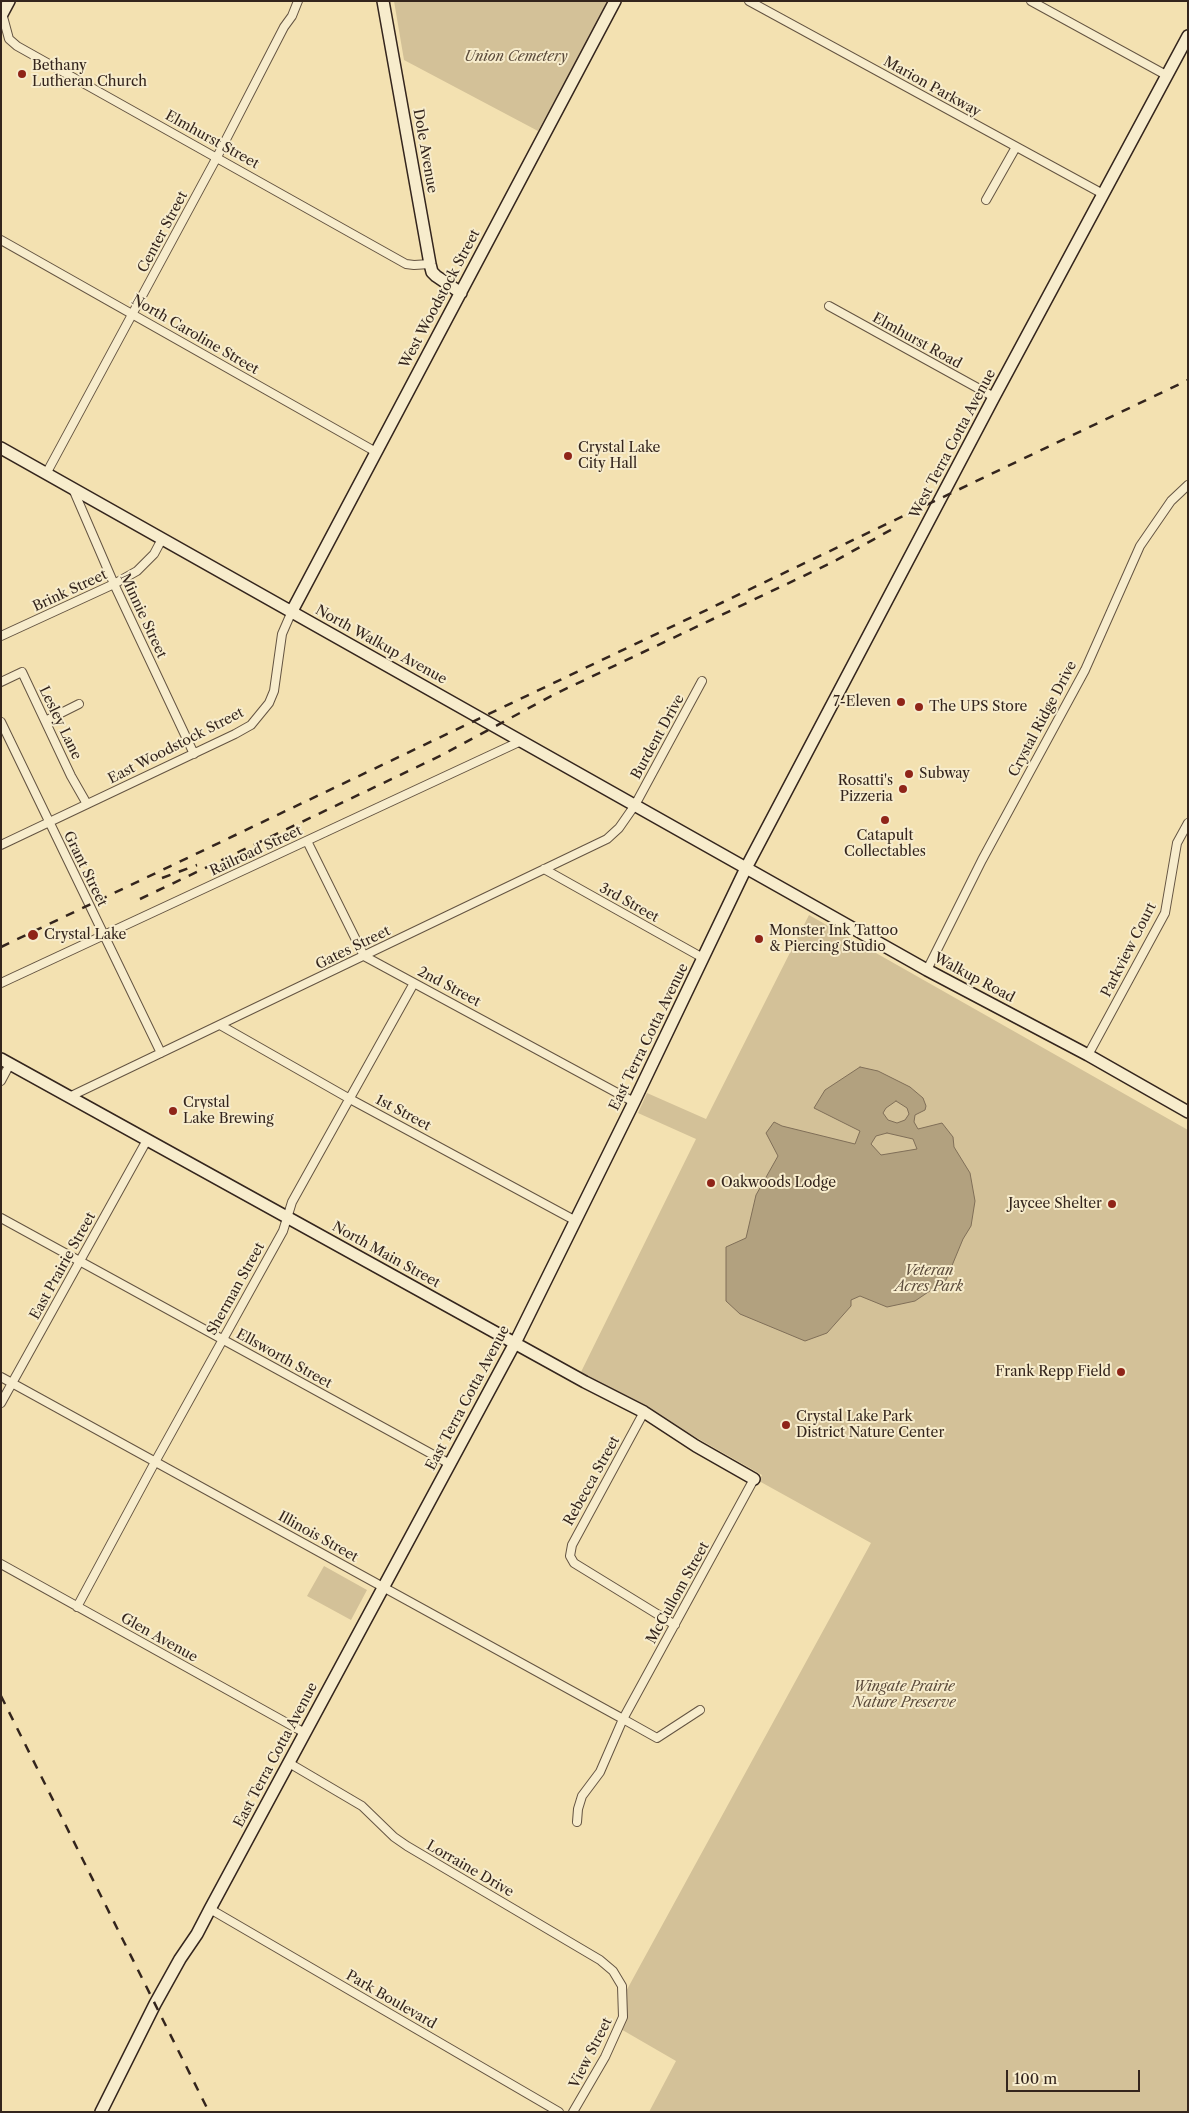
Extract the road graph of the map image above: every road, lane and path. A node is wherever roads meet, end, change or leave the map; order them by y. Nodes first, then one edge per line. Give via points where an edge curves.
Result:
1 (9, 1) edge
2 (298, 1) edge
3 (382, 1) edge
4 (615, 1) edge
5 (748, 1) edge
6 (1031, 1) edge
7 (2, 13) edge
8 (1188, 36) edge
9 (1166, 76) junction
10 (1016, 147) junction
11 (217, 157) junction
12 (1103, 194) junction
13 (986, 200) dead end
14 (1, 240) edge
15 (430, 264) junction
16 (461, 293) junction
17 (829, 306) dead end
18 (133, 313) junction
19 (994, 397) junction
20 (1, 448) edge
21 (376, 452) junction
22 (46, 474) junction
23 (1188, 485) edge
24 (73, 489) junction
25 (162, 539) junction
26 (114, 584) junction
27 (292, 611) junction
28 (1, 636) edge
29 (702, 681) dead end
30 (1, 682) edge
31 (80, 704) dead end
32 (45, 721) junction
33 (1, 722) edge
34 (521, 741) junction
35 (194, 754) junction
36 (87, 804) junction
37 (635, 805) junction
38 (49, 822) junction
39 (1188, 823) edge
40 (307, 841) junction
41 (1, 845) edge
42 (746, 868) junction
43 (544, 869) junction
44 (103, 936) junction
45 (364, 956) junction
46 (703, 958) junction
47 (927, 970) junction
48 (414, 982) junction
49 (1, 983) edge
50 (220, 1025) junction
51 (161, 1053) junction
52 (1088, 1056) junction
53 (6, 1062) edge
54 (1, 1081) edge
55 (69, 1097) junction
56 (350, 1099) junction
57 (634, 1102) junction
58 (1188, 1112) edge
59 (147, 1140) junction
60 (1, 1218) edge
61 (287, 1218) junction
62 (576, 1221) junction
63 (80, 1261) junction
64 (223, 1339) junction
65 (515, 1343) junction
66 (1, 1377) edge
67 (12, 1383) junction
68 (1, 1403) edge
69 (644, 1412) junction
70 (155, 1462) junction
71 (450, 1464) junction
72 (754, 1479) joint
73 (1, 1564) edge
74 (384, 1587) junction
75 (77, 1607) junction
76 (674, 1625) junction
77 (700, 1710) dead end
78 (623, 1718) junction
79 (305, 1733) junction
80 (289, 1763) junction
81 (577, 1822) dead end
82 (210, 1909) junction
83 (624, 2004) joint
84 (101, 2112) edge
85 (559, 2112) edge
86 (573, 2112) edge

1 - 7 street
2 - 11 street, Center Street
3 - 15 street, Dole Avenue
4 - 16 street, West Woodstock Street
5 - 10 street, Marion Parkway
6 - 9 street
7 - 11 street, Elmhurst Street via 9,39 16,46
8 - 9 street, West Terra Cotta Avenue
9 - 12 street, West Terra Cotta Avenue
10 - 12 street, Marion Parkway
10 - 13 street
11 - 15 street, Elmhurst Street via 406,264
11 - 18 street, Center Street
12 - 19 street, West Terra Cotta Avenue
14 - 18 street, North Caroline Street
15 - 16 street, Dole Avenue via 436,276
16 - 21 street, West Woodstock Street
17 - 19 street, Elmhurst Road
18 - 21 street, North Caroline Street
18 - 22 street, Center Street
19 - 42 street, West Terra Cotta Avenue
20 - 22 street, North Walkup Avenue
21 - 27 street, West Woodstock Street
22 - 24 street, North Walkup Avenue
23 - 47 street, Crystal Ridge Drive via 1171,501 1140,546 1085,670
24 - 25 street, North Walkup Avenue
24 - 26 street, Minnie Street
25 - 26 street, Brink Street via 144,565
25 - 27 street, North Walkup Avenue
26 - 28 street, Brink Street
26 - 35 street, Minnie Street
27 - 34 street, North Walkup Avenue
27 - 35 street, East Woodstock Street via 282,634 274,691 264,709 251,725
29 - 37 street, Burdent Drive
30 - 32 street, Lesley Lane via 22,672
31 - 32 street
32 - 36 street, Lesley Lane
33 - 38 street, Grant Street
34 - 37 street, North Walkup Avenue
34 - 40 street, Railroad Street
35 - 36 street, East Woodstock Street
36 - 38 street, East Woodstock Street
37 - 42 street, North Walkup Avenue
37 - 43 street, Gates Street via 614,834
38 - 41 street, East Woodstock Street
38 - 44 street, Grant Street
39 - 52 street, Parkview Court via 1178,843 1164,913
40 - 44 street, Railroad Street
40 - 45 street
42 - 46 street, East Terra Cotta Avenue
42 - 47 street, Walkup Road
43 - 45 street, Gates Street
43 - 46 street, 3rd Street
44 - 49 street, Railroad Street
44 - 51 street, Grant Street
45 - 48 street, 2nd Street
45 - 50 street, Gates Street
46 - 57 street, East Terra Cotta Avenue
47 - 52 street, Walkup Road
48 - 56 street, Sherman Street
48 - 57 street, 2nd Street
50 - 51 street, Gates Street
50 - 56 street, 1st Street
51 - 55 street, Gates Street
52 - 58 street, Walkup Road
53 - 54 street
53 - 55 street, North Main Street
55 - 59 street, North Main Street
56 - 61 street, Sherman Street via 292,1202
56 - 62 street, 1st Street
57 - 62 street, East Terra Cotta Avenue
59 - 61 street, North Main Street
59 - 63 street, East Prairie Street
60 - 63 street, Ellsworth Street
61 - 64 street, Sherman Street via 283,1231
61 - 65 street, North Main Street
62 - 65 street, East Terra Cotta Avenue
63 - 64 street, Ellsworth Street
63 - 67 street, East Prairie Street
64 - 70 street, Sherman Street
64 - 71 street, Ellsworth Street
65 - 69 street, North Main Street
65 - 71 street, East Terra Cotta Avenue
66 - 67 street, Illinois Street
67 - 68 street, East Prairie Street
67 - 70 street, Illinois Street
69 - 72 street, North Main Street
69 - 76 street, Rebecca Street via 572,1545 570,1556 574,1563
70 - 74 street, Illinois Street
70 - 75 street, Sherman Street
71 - 74 street, East Terra Cotta Avenue
72 - 76 street, McCullom Street
73 - 75 street, Glen Avenue
74 - 78 street, Illinois Street
74 - 79 street, East Terra Cotta Avenue
75 - 79 street, Glen Avenue
76 - 78 street, McCullom Street
77 - 78 street, Illinois Street via 657,1738
78 - 81 street, McCullom Street via 600,1772 582,1796
79 - 80 street, East Terra Cotta Avenue
80 - 82 street, East Terra Cotta Avenue
80 - 83 street, Lorraine Drive via 362,1806 407,1846 600,1960 622,1986
82 - 84 street, East Terra Cotta Avenue via 136,2055 118,2079
82 - 85 street, Park Boulevard
83 - 86 street, View Street via 614,2041

